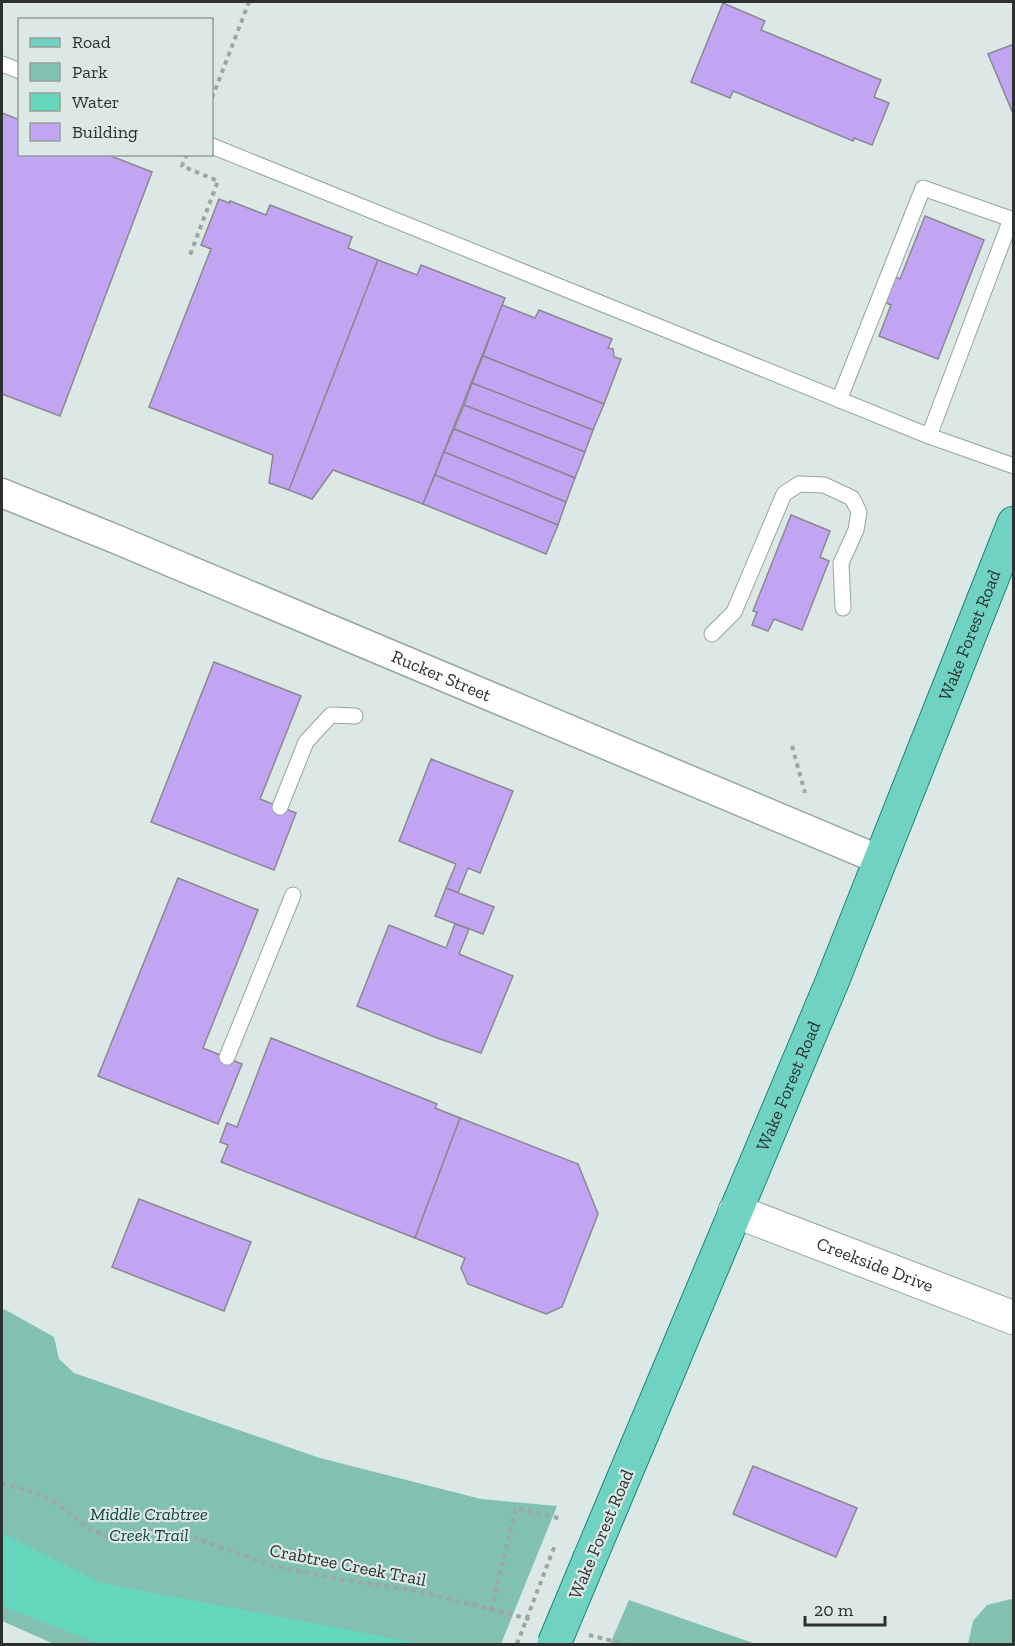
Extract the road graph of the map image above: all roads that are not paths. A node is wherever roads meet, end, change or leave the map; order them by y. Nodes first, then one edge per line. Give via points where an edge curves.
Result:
1 (2, 64) edge
2 (18, 70) edge
3 (213, 146) edge
4 (839, 400) junction
5 (929, 436) junction
6 (1014, 466) edge
7 (2, 493) edge
8 (1014, 523) edge
9 (843, 608) dead end
10 (712, 634) dead end
11 (355, 716) dead end
12 (280, 807) dead end
13 (880, 860) junction
14 (293, 895) dead end
15 (226, 1058) dead end
16 (735, 1211) junction
17 (1014, 1318) edge
18 (554, 1644) edge

1 - 2 lane
3 - 4 lane
4 - 5 lane
4 - 5 lane via 923,188 1011,219
5 - 6 lane
7 - 13 street, Rucker Street
8 - 13 main road, Wake Forest Road
9 - 10 lane via 841,563 859,512 852,498 824,485 799,484 784,494 734,612
11 - 12 lane via 331,715 306,742
13 - 16 main road, Wake Forest Road
14 - 15 lane
16 - 17 street, Creekside Drive
16 - 18 main road, Wake Forest Road, bridge

